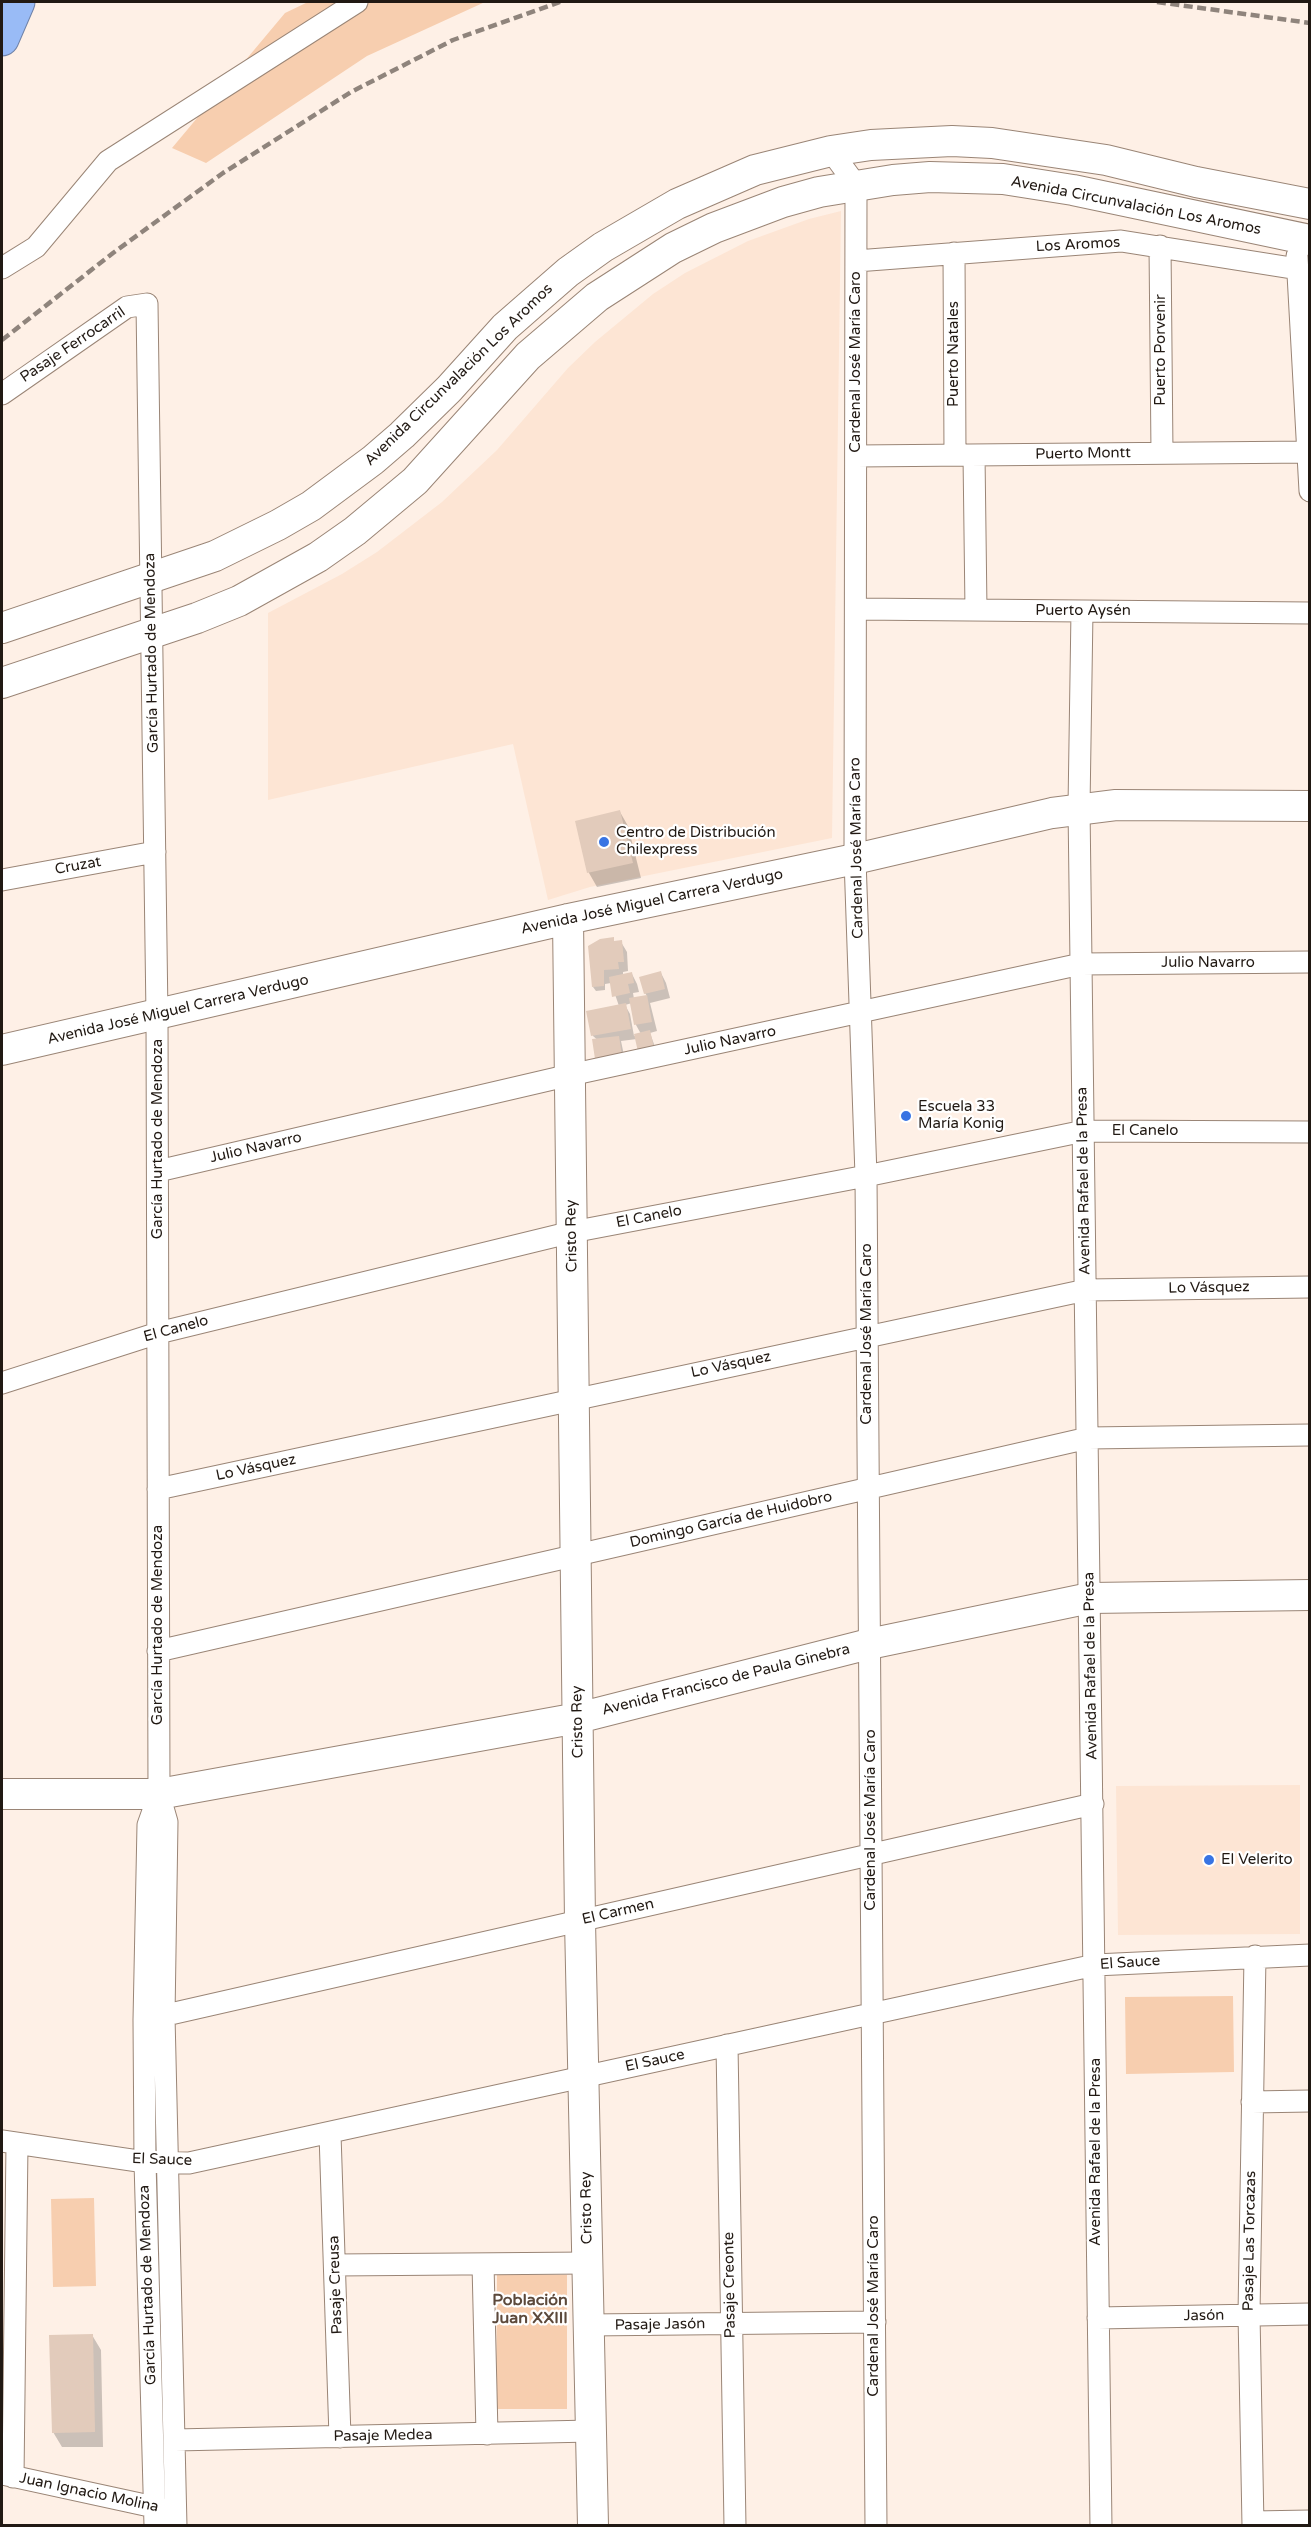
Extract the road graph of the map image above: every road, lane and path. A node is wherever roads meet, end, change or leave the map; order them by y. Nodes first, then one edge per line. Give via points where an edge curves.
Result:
1 (18, 2) edge
2 (357, 2) edge
3 (2, 39) edge
4 (831, 151) junction
5 (856, 185) junction
6 (1310, 204) edge
7 (1302, 238) edge
8 (1160, 246) junction
9 (954, 253) junction
10 (856, 261) junction
11 (2, 268) edge
12 (1298, 270) junction
13 (147, 304) joint
14 (2, 394) edge
15 (1309, 452) edge
16 (1162, 453) junction
17 (964, 455) junction
18 (856, 456) junction
19 (1310, 490) edge
20 (151, 577) junction
21 (856, 609) junction
22 (976, 610) junction
23 (1082, 610) junction
24 (1310, 613) edge
25 (2, 628) edge
26 (152, 633) junction
27 (2, 683) edge
28 (1310, 806) edge
29 (1079, 807) junction
30 (155, 852) junction
31 (855, 859) junction
32 (2, 880) edge
33 (568, 919) junction
34 (1310, 962) edge
35 (1081, 964) junction
36 (861, 1013) junction
37 (157, 1015) junction
38 (2, 1050) edge
39 (570, 1075) junction
40 (1084, 1131) junction
41 (1310, 1132) edge
42 (158, 1171) junction
43 (866, 1176) junction
44 (572, 1232) junction
45 (1310, 1287) edge
46 (1086, 1290) junction
47 (158, 1333) junction
48 (867, 1336) junction
49 (2, 1383) edge
50 (574, 1399) junction
51 (1310, 1435) edge
52 (1088, 1438) junction
53 (158, 1489) junction
54 (869, 1489) junction
55 (576, 1555) junction
56 (1310, 1594) edge
57 (1090, 1598) junction
58 (870, 1644) junction
59 (158, 1651) junction
60 (578, 1718) junction
61 (2, 1794) edge
62 (159, 1794) junction
63 (1093, 1804) junction
64 (871, 1855) junction
65 (580, 1921) junction
66 (1310, 1954) edge
67 (1255, 1956) junction
68 (1095, 1965) junction
69 (872, 2014) junction
70 (154, 2018) junction
71 (727, 2045) junction
72 (585, 2076) junction
73 (1310, 2101) edge
74 (1252, 2102) junction
75 (330, 2134) junction
76 (9, 2143) edge
77 (145, 2162) junction
78 (169, 2163) junction
79 (588, 2263) junction
80 (483, 2264) junction
81 (335, 2265) junction
82 (1249, 2314) junction
83 (1310, 2314) edge
84 (1098, 2318) junction
85 (875, 2322) junction
86 (731, 2324) junction
87 (589, 2325) junction
88 (591, 2431) junction
89 (486, 2433) junction
90 (340, 2437) junction
91 (175, 2440) junction
92 (7, 2476) edge
93 (155, 2517) edge
94 (176, 2519) edge
95 (1310, 2520) edge
96 (1253, 2524) edge
97 (593, 2526) edge
98 (735, 2526) edge
99 (876, 2526) edge
100 (1101, 2526) edge

1 - 3 highway
2 - 11 street via 108,161 36,247
4 - 5 street
4 - 6 street, Avenida Circunvalación Los Aromos via 911,142 992,143 1106,160
4 - 20 street, Avenida Circunvalación Los Aromos via 755,170 716,186 603,247 536,298 402,435 343,484 244,543
5 - 7 street, Avenida Circunvalación Los Aromos via 930,177 1003,179
5 - 10 street, Cardenal José María Caro
5 - 26 street, Avenida Circunvalación Los Aromos via 810,194 748,214 673,248 634,271 570,318 528,356 443,453 355,531 308,563 239,601
7 - 12 street
8 - 9 street, Los Aromos via 1121,241
8 - 12 street, Los Aromos
8 - 16 street, Puerto Porvenir
9 - 10 street, Los Aromos
9 - 17 street, Puerto Natales
10 - 18 street, Cardenal José María Caro
12 - 15 street
13 - 14 street, Pasaje Ferrocarril via 127,307
13 - 20 street, García Hurtado de Mendoza
15 - 16 street, Puerto Montt
15 - 19 street
16 - 17 street, Puerto Montt
17 - 18 street, Puerto Montt
17 - 22 street, Puerto Natales
18 - 21 street, Cardenal José María Caro
20 - 25 street, Avenida Circunvalación Los Aromos
20 - 26 street, García Hurtado de Mendoza
21 - 22 street, Puerto Aysén
21 - 31 street, Cardenal José María Caro
22 - 23 street, Puerto Aysén
23 - 24 street, Puerto Aysén
23 - 29 street
26 - 27 street, Avenida Circunvalación Los Aromos
26 - 30 street, García Hurtado de Mendoza
28 - 29 street, Avenida José Miguel Carrera Verdugo
29 - 31 street, Avenida José Miguel Carrera Verdugo
29 - 35 street, Avenida Rafael de la Presa
30 - 32 street, Cruzat
30 - 37 street, García Hurtado de Mendoza
31 - 33 street, Avenida José Miguel Carrera Verdugo
31 - 36 street, Cardenal José María Caro
33 - 37 street, Avenida José Miguel Carrera Verdugo
33 - 39 street, Cristo Rey
34 - 35 street, Julio Navarro
35 - 36 street, Julio Navarro
35 - 40 street, Avenida Rafael de la Presa
36 - 39 street, Julio Navarro
36 - 43 street, Cardenal José María Caro
37 - 38 street, Avenida José Miguel Carrera Verdugo
37 - 42 street, García Hurtado de Mendoza
39 - 42 street, Julio Navarro
39 - 44 street, Cristo Rey
40 - 41 street, El Canelo
40 - 43 street, El Canelo
40 - 46 street, Avenida Rafael de la Presa
42 - 47 street, García Hurtado de Mendoza
43 - 44 street, El Canelo
43 - 48 street, Cardenal José María Caro
44 - 47 street, El Canelo
44 - 50 street, Cristo Rey
45 - 46 street, Lo Vásquez
46 - 48 street, Lo Vásquez
46 - 52 street, Avenida Rafael de la Presa
47 - 49 street, El Canelo
47 - 53 street, García Hurtado de Mendoza
48 - 50 street, Lo Vásquez
48 - 54 street, Cardenal José María Caro
50 - 53 street, Lo Vásquez
50 - 55 street, Cristo Rey
51 - 52 street, Domingo García de Huidobro
52 - 54 street, Domingo García de Huidobro
52 - 57 street, Avenida Rafael de la Presa
53 - 59 street, García Hurtado de Mendoza
54 - 55 street, Domingo García de Huidobro
54 - 58 street, Cardenal José María Caro
55 - 59 street, Domingo García de Huidobro
55 - 60 street, Cristo Rey
56 - 57 street, Avenida Francisco de Paula Ginebra
57 - 58 street, Avenida Francisco de Paula Ginebra
57 - 63 street, Avenida Rafael de la Presa
58 - 60 street, Avenida Francisco de Paula Ginebra
58 - 64 street, Cardenal José María Caro
59 - 62 street, García Hurtado de Mendoza
60 - 62 street, Avenida Francisco de Paula Ginebra
60 - 65 street, Cristo Rey
61 - 62 street, Avenida Francisco de Paula Ginebra
62 - 70 street, García Hurtado de Mendoza via 148,1825
63 - 64 street, El Carmen
63 - 68 street, Avenida Rafael de la Presa
64 - 65 street, El Carmen
64 - 69 street, Cardenal José María Caro
65 - 70 street, El Carmen
65 - 72 street, Cristo Rey
66 - 67 street, El Sauce
67 - 68 street, El Sauce
67 - 74 street, Pasaje Las Torcazas
68 - 69 street, El Sauce
68 - 84 street, Avenida Rafael de la Presa
69 - 71 street, El Sauce
69 - 85 street, Cardenal José María Caro
70 - 77 street, García Hurtado de Mendoza
70 - 78 street, García Hurtado de Mendoza
71 - 72 street, El Sauce
71 - 86 street, Pasaje Creonte
72 - 75 street, El Sauce
72 - 79 street, Cristo Rey
73 - 74 street
74 - 82 street, Pasaje Las Torcazas
75 - 78 street, El Sauce via 208,2160
75 - 81 street, Pasaje Creusa
76 - 77 street, El Sauce
76 - 92 street
77 - 78 street, El Sauce
77 - 93 street, García Hurtado de Mendoza
78 - 91 street, García Hurtado de Mendoza
79 - 80 street
79 - 87 street, Cristo Rey
80 - 81 street
80 - 89 street
81 - 90 street, Pasaje Creusa
82 - 83 street, Jasón
82 - 84 street, Jasón
82 - 96 street, Pasaje Las Torcazas
84 - 100 street, Avenida Rafael de la Presa
85 - 86 street, Pasaje Jasón
85 - 99 street, Cardenal José María Caro
86 - 87 street, Pasaje Jasón
86 - 98 street, Pasaje Creonte
87 - 88 street, Cristo Rey
88 - 89 street, Pasaje Medea
88 - 97 street, Cristo Rey
89 - 90 street, Pasaje Medea
90 - 91 street, Pasaje Medea
91 - 94 street, García Hurtado de Mendoza
92 - 93 street, Juan Ignacio Molina
93 - 94 street, Juan Ignacio Molina
95 - 96 street

